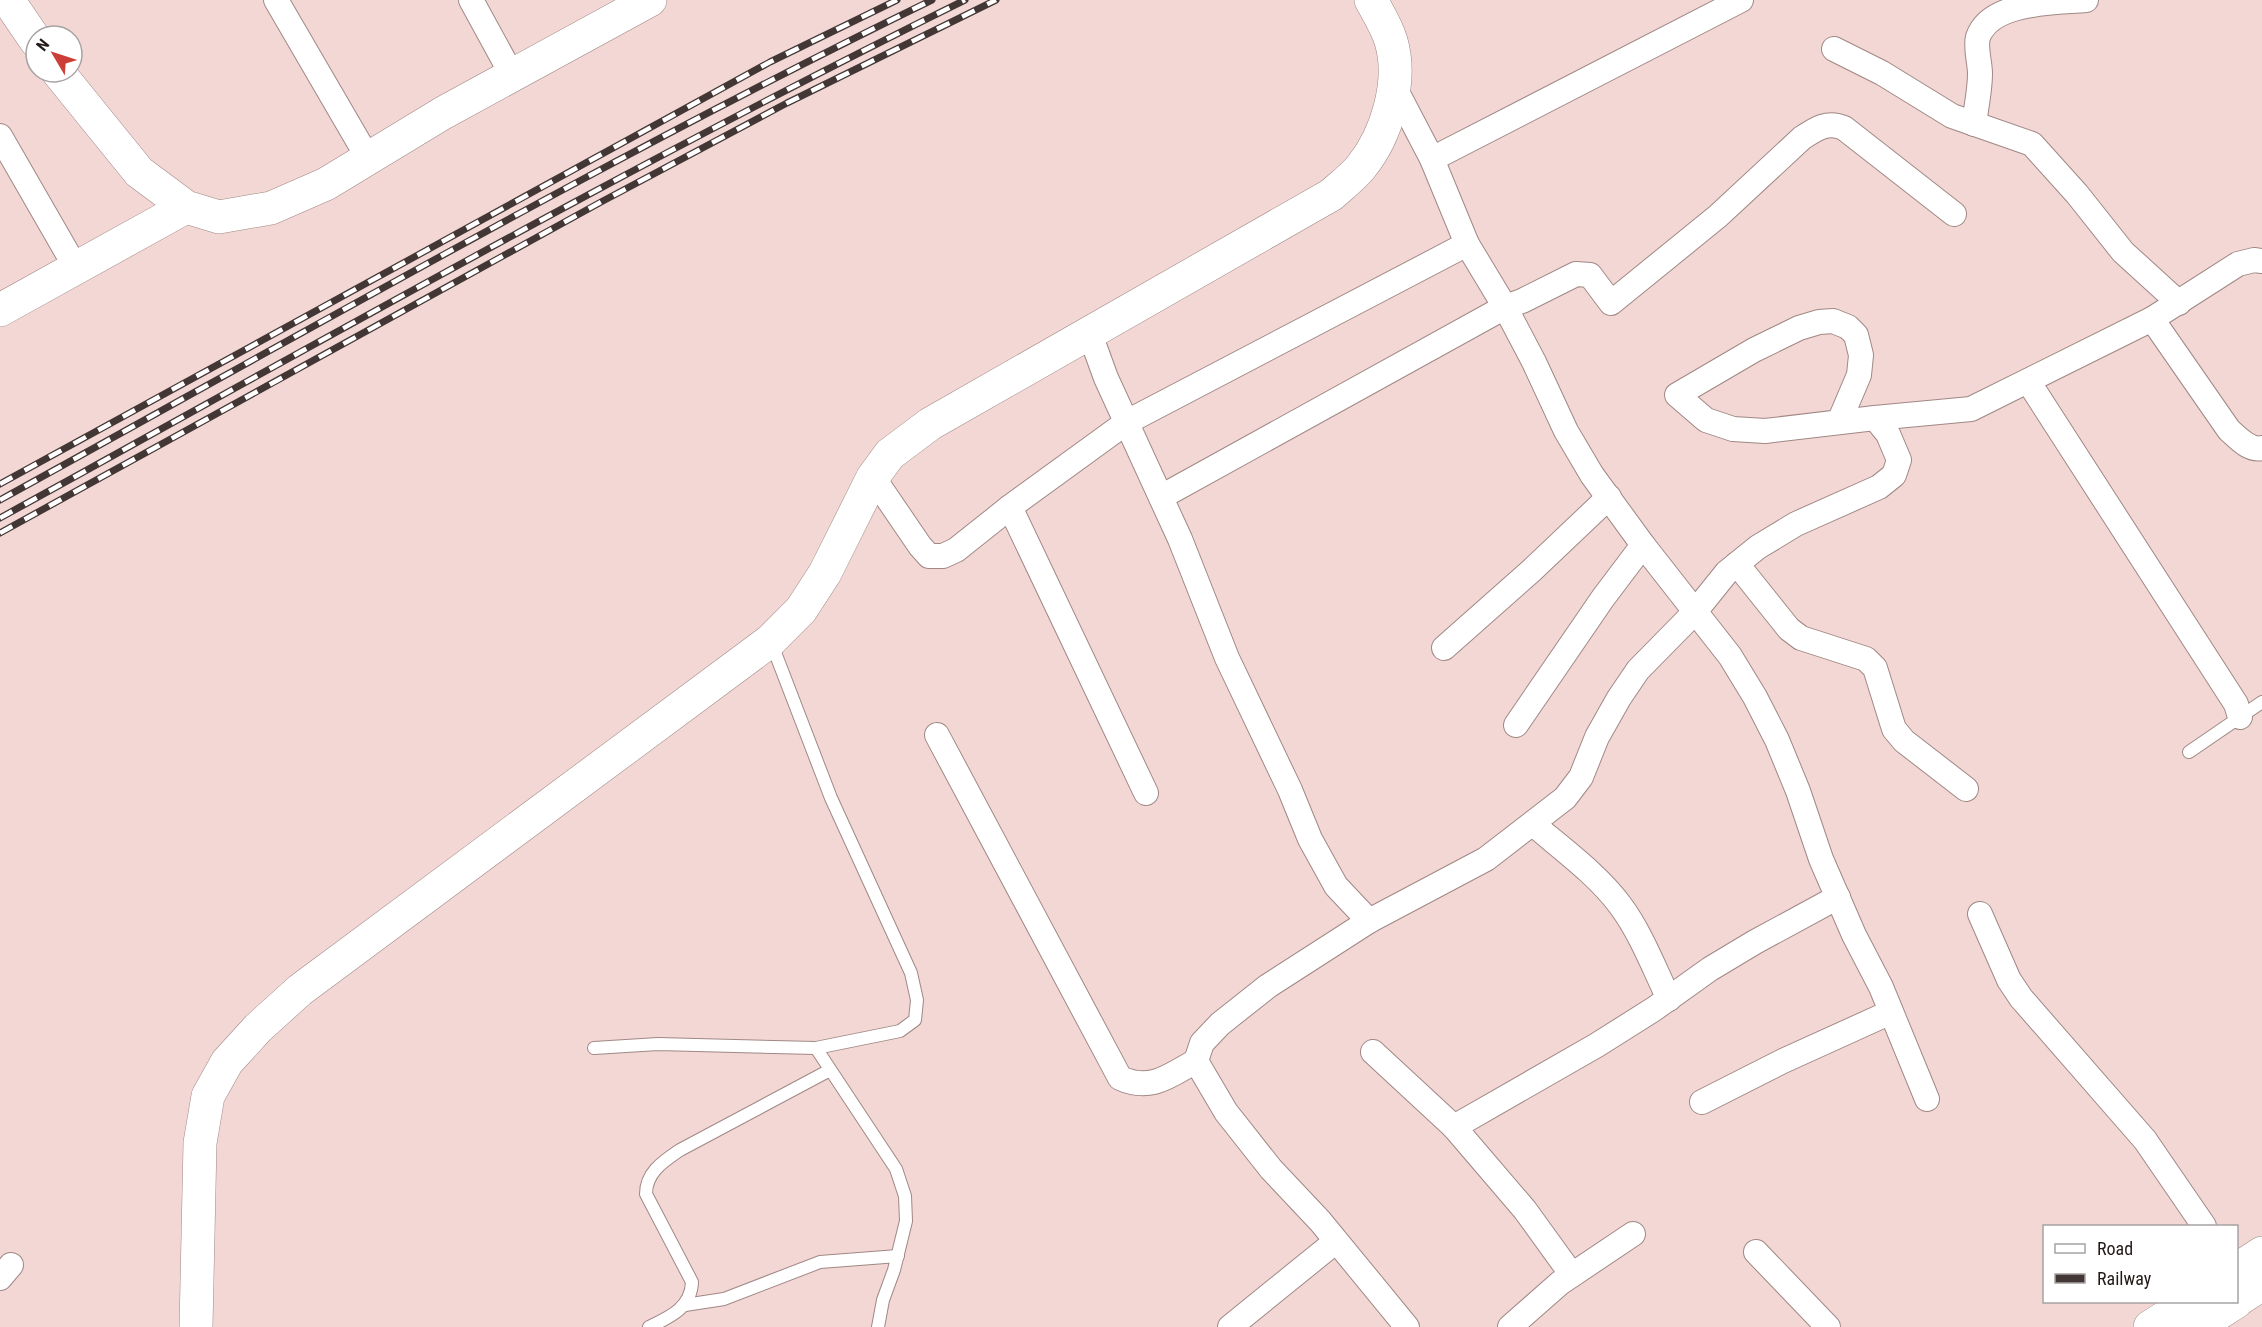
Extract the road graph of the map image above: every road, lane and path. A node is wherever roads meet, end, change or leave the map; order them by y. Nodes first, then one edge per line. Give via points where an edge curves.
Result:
1 (8, 0) edge
2 (276, 0) edge
3 (471, 0) edge
4 (1371, 0) edge
5 (1741, 0) edge
6 (2086, 0) edge
7 (633, 4) edge
8 (24, 24) edge
9 (1834, 49) dead end
10 (512, 75) junction
11 (68, 84) edge
12 (1396, 90) junction
13 (1974, 124) junction
14 (0, 136) edge
15 (368, 158) junction
16 (1432, 159) junction
17 (186, 207) junction
18 (1954, 214) dead end
19 (1467, 244) junction
20 (2262, 261) edge
21 (76, 268) junction
22 (2179, 303) junction
23 (1505, 307) junction
24 (0, 310) edge
25 (2152, 319) junction
26 (1090, 334) junction
27 (2028, 381) junction
28 (1875, 418) junction
29 (1127, 422) junction
30 (1839, 422) junction
31 (2262, 448) edge
32 (873, 477) junction
33 (1161, 497) junction
34 (1609, 497) junction
35 (1010, 507) junction
36 (1642, 545) junction
37 (1737, 564) junction
38 (1695, 613) junction
39 (770, 641) junction
40 (1444, 648) dead end
41 (2255, 711) edge
42 (1516, 725) dead end
43 (937, 735) dead end
44 (2189, 752) dead end
45 (1966, 789) dead end
46 (1146, 794) dead end
47 (1533, 824) junction
48 (1838, 897) junction
49 (1980, 914) dead end
50 (1369, 921) junction
51 (1669, 999) junction
52 (1891, 1012) junction
53 (594, 1048) dead end
54 (816, 1048) junction
55 (1373, 1052) dead end
56 (1196, 1061) junction
57 (831, 1070) junction
58 (1927, 1099) dead end
59 (1702, 1102) dead end
60 (1454, 1127) junction
61 (2203, 1225) edge
62 (1633, 1234) dead end
63 (1335, 1242) junction
64 (1756, 1252) dead end
65 (2262, 1253) edge
66 (898, 1256) junction
67 (2238, 1269) edge
68 (1572, 1275) junction
69 (2262, 1284) edge
70 (2238, 1300) edge
71 (2187, 1303) edge
72 (2233, 1303) edge
73 (685, 1305) junction
74 (196, 1327) edge
75 (649, 1327) edge
76 (878, 1327) edge
77 (1230, 1327) edge
78 (1407, 1327) edge
79 (1510, 1327) edge
80 (1828, 1327) edge
81 (2150, 1327) edge
82 (2197, 1327) edge

1 - 8 street
2 - 15 street
3 - 10 street
4 - 12 street via 1391,41
5 - 16 street
6 - 13 street via 2008,10 1984,27 1978,38 1980,74
7 - 10 street
9 - 13 street via 1952,116
10 - 15 street
11 - 17 street via 140,172
12 - 16 street
12 - 26 street via 1380,136 1361,167 1331,195
13 - 22 street via 2032,144 2123,252
14 - 21 street
15 - 17 street via 326,184 271,208 219,218
16 - 19 street
17 - 21 street
18 - 23 street via 1833,123 1803,138 1718,216 1611,303 1590,275 1576,274
19 - 23 street
19 - 29 street
20 - 22 street via 2238,264
21 - 24 street
22 - 25 street
23 - 33 street
23 - 34 street via 1566,431
25 - 27 street
25 - 31 street via 2229,430 2245,444
26 - 29 street
26 - 32 street via 930,424 890,453
27 - 28 street via 1971,409
27 - 41 street via 2236,704
28 - 30 street
28 - 37 street via 1888,434 1899,460 1894,475 1879,487 1796,524
29 - 33 street
29 - 35 street
30 - 30 street via 1765,431 1733,429 1706,420 1677,395 1799,328 1833,321 1856,335 1862,355 1859,375
32 - 35 street via 929,556 956,550
32 - 39 street via 819,582 801,610
33 - 50 street via 1227,658 1310,839 1336,886
34 - 36 street
34 - 40 street
35 - 46 street
36 - 38 street
36 - 42 street
37 - 38 street
37 - 45 street via 1789,629 1801,638 1866,659 1875,668 1894,729
38 - 47 street via 1638,670 1597,737 1581,777 1565,798
38 - 48 street via 1730,656 1778,741
39 - 54 lane via 831,798 911,973 917,1000 915,1020 900,1031
39 - 74 street via 300,990 227,1062 208,1096 200,1143
41 - 44 lane
43 - 56 street via 1120,1078 1134,1084 1157,1082
47 - 50 street via 1486,859
47 - 51 street via 1620,904
48 - 51 street via 1737,953
48 - 52 street
49 - 61 street via 2021,999 2145,1140
50 - 56 street via 1268,986 1220,1024 1202,1043
51 - 60 street via 1598,1045
52 - 58 street
52 - 59 street
53 - 54 lane via 658,1044
54 - 57 lane
55 - 60 street
56 - 63 street via 1226,1112
57 - 66 lane via 896,1169 905,1196 906,1221
57 - 73 lane via 680,1150 652,1173 646,1194 692,1282 692,1294
60 - 68 street via 1525,1210
62 - 68 street
63 - 77 street
63 - 78 street
64 - 80 street
65 - 67 street
66 - 73 lane via 820,1262 724,1299
66 - 76 lane
68 - 79 street
69 - 70 street
71 - 81 street
72 - 82 street
73 - 75 lane

